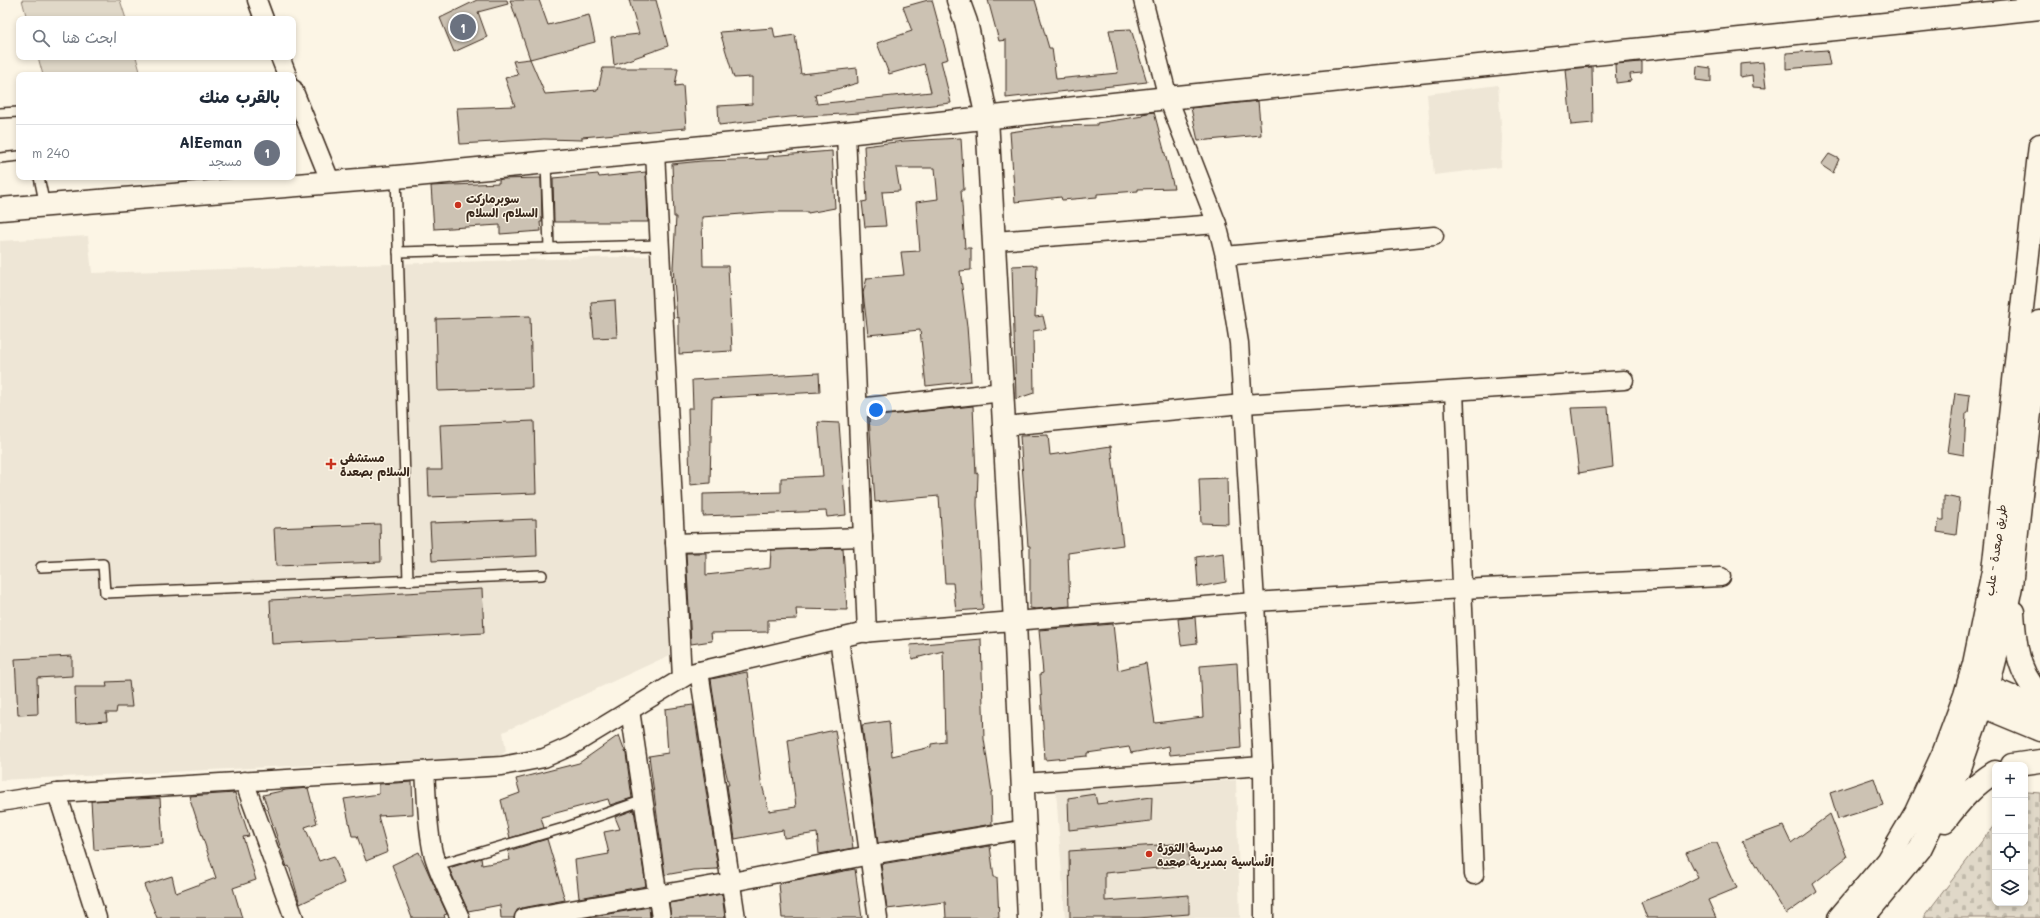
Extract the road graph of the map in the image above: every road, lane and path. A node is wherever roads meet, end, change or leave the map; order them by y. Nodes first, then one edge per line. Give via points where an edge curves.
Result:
1 (256, 0) edge
2 (958, 0) edge
3 (1143, 0) edge
4 (2040, 8) edge
5 (263, 16) edge
6 (281, 60) edge
7 (286, 72) edge
8 (296, 96) edge
9 (1168, 98) junction
10 (16, 112) edge
11 (0, 113) edge
12 (987, 118) junction
13 (846, 133) junction
14 (2040, 145) edge
15 (655, 152) junction
16 (16, 156) edge
17 (0, 158) edge
18 (546, 162) junction
19 (396, 177) junction
20 (40, 180) edge
21 (331, 183) junction
22 (45, 206) junction
23 (0, 209) edge
24 (1217, 224) junction
25 (1434, 236) dead end
26 (995, 240) junction
27 (660, 245) junction
28 (549, 248) junction
29 (398, 252) junction
30 (1225, 256) junction
31 (2040, 322) edge
32 (1624, 380) dead end
33 (2024, 384) junction
34 (1454, 391) junction
35 (1003, 392) junction
36 (1243, 404) junction
37 (858, 408) junction
38 (1004, 426) junction
39 (863, 537) junction
40 (676, 543) junction
41 (41, 567) dead end
42 (542, 575) dead end
43 (1721, 577) dead end
44 (408, 581) junction
45 (2011, 586) junction
46 (1462, 588) junction
47 (1255, 602) junction
48 (1015, 623) junction
49 (867, 633) junction
50 (839, 638) junction
51 (699, 671) junction
52 (682, 678) junction
53 (2040, 694) edge
54 (1985, 696) junction
55 (2040, 709) edge
56 (630, 710) junction
57 (2040, 730) edge
58 (2040, 761) edge
59 (2028, 763) edge
60 (1263, 766) junction
61 (425, 771) junction
62 (1992, 774) edge
63 (244, 781) junction
64 (1023, 783) junction
65 (57, 793) junction
66 (644, 800) junction
67 (0, 802) edge
68 (1026, 829) junction
69 (1910, 844) junction
70 (870, 855) junction
71 (437, 865) junction
72 (1474, 875) dead end
73 (732, 882) junction
74 (658, 895) junction
75 (97, 918) edge
76 (294, 918) edge
77 (460, 918) edge
78 (524, 918) edge
79 (661, 918) edge
80 (736, 918) edge
81 (878, 918) edge
82 (1029, 918) edge
83 (1264, 918) edge
84 (1839, 918) edge
85 (1863, 918) edge

1 - 5 street
2 - 12 main road via 966,22
3 - 9 street
4 - 9 main road
6 - 7 street
8 - 21 street
9 - 12 main road
9 - 24 street
10 - 11 lane
12 - 13 main road
12 - 26 main road
13 - 15 main road
13 - 37 street
14 - 33 main road, طريق صعدة - علب
15 - 18 main road
15 - 27 street
16 - 17 lane
18 - 19 main road
18 - 28 lane
19 - 21 main road
19 - 29 lane
20 - 22 lane
21 - 22 main road
22 - 23 main road
24 - 26 street
24 - 30 street
25 - 30 street
26 - 35 main road
27 - 28 lane
27 - 40 street
28 - 29 lane
29 - 44 lane
30 - 36 street via 1239,343
31 - 33 main road, طريق صعدة - علب
32 - 34 street
33 - 45 main road, طريق صعدة - علب
33 - 69 main road, طريق صعدة - علب via 1993,571 1974,664
34 - 36 street
34 - 46 street
35 - 37 street
35 - 38 main road
36 - 38 street
36 - 47 street
37 - 39 street
38 - 48 main road
39 - 40 street
39 - 49 street
40 - 52 street
41 - 44 lane via 103,564 104,594
42 - 44 lane
43 - 46 street
45 - 53 main road via 2017,653 2028,681
45 - 54 main road, طريق صعدة - علب
46 - 47 street
46 - 72 street
47 - 48 street
47 - 60 street
48 - 49 street
48 - 64 main road
49 - 50 street
50 - 51 street
50 - 70 street
51 - 52 street
51 - 73 street
52 - 56 street
54 - 55 main road
54 - 57 main road
54 - 69 main road, طريق صعدة - علب via 1948,793
56 - 61 street via 571,746 544,758 502,766
56 - 66 street
58 - 59 main road
60 - 64 street
60 - 83 street
61 - 63 street
61 - 71 street via 430,836
62 - 69 main road via 1965,795 1936,832
63 - 65 street
63 - 76 street
64 - 68 main road
65 - 67 street
65 - 75 street
66 - 71 lane via 567,827
66 - 74 street
68 - 70 street
68 - 82 main road
69 - 84 main road, طريق صعدة - علب via 1872,880
69 - 85 main road, طريق صعدة - علب
70 - 73 street
70 - 81 street
71 - 77 street
73 - 74 street
73 - 80 street
74 - 78 street
74 - 79 street

